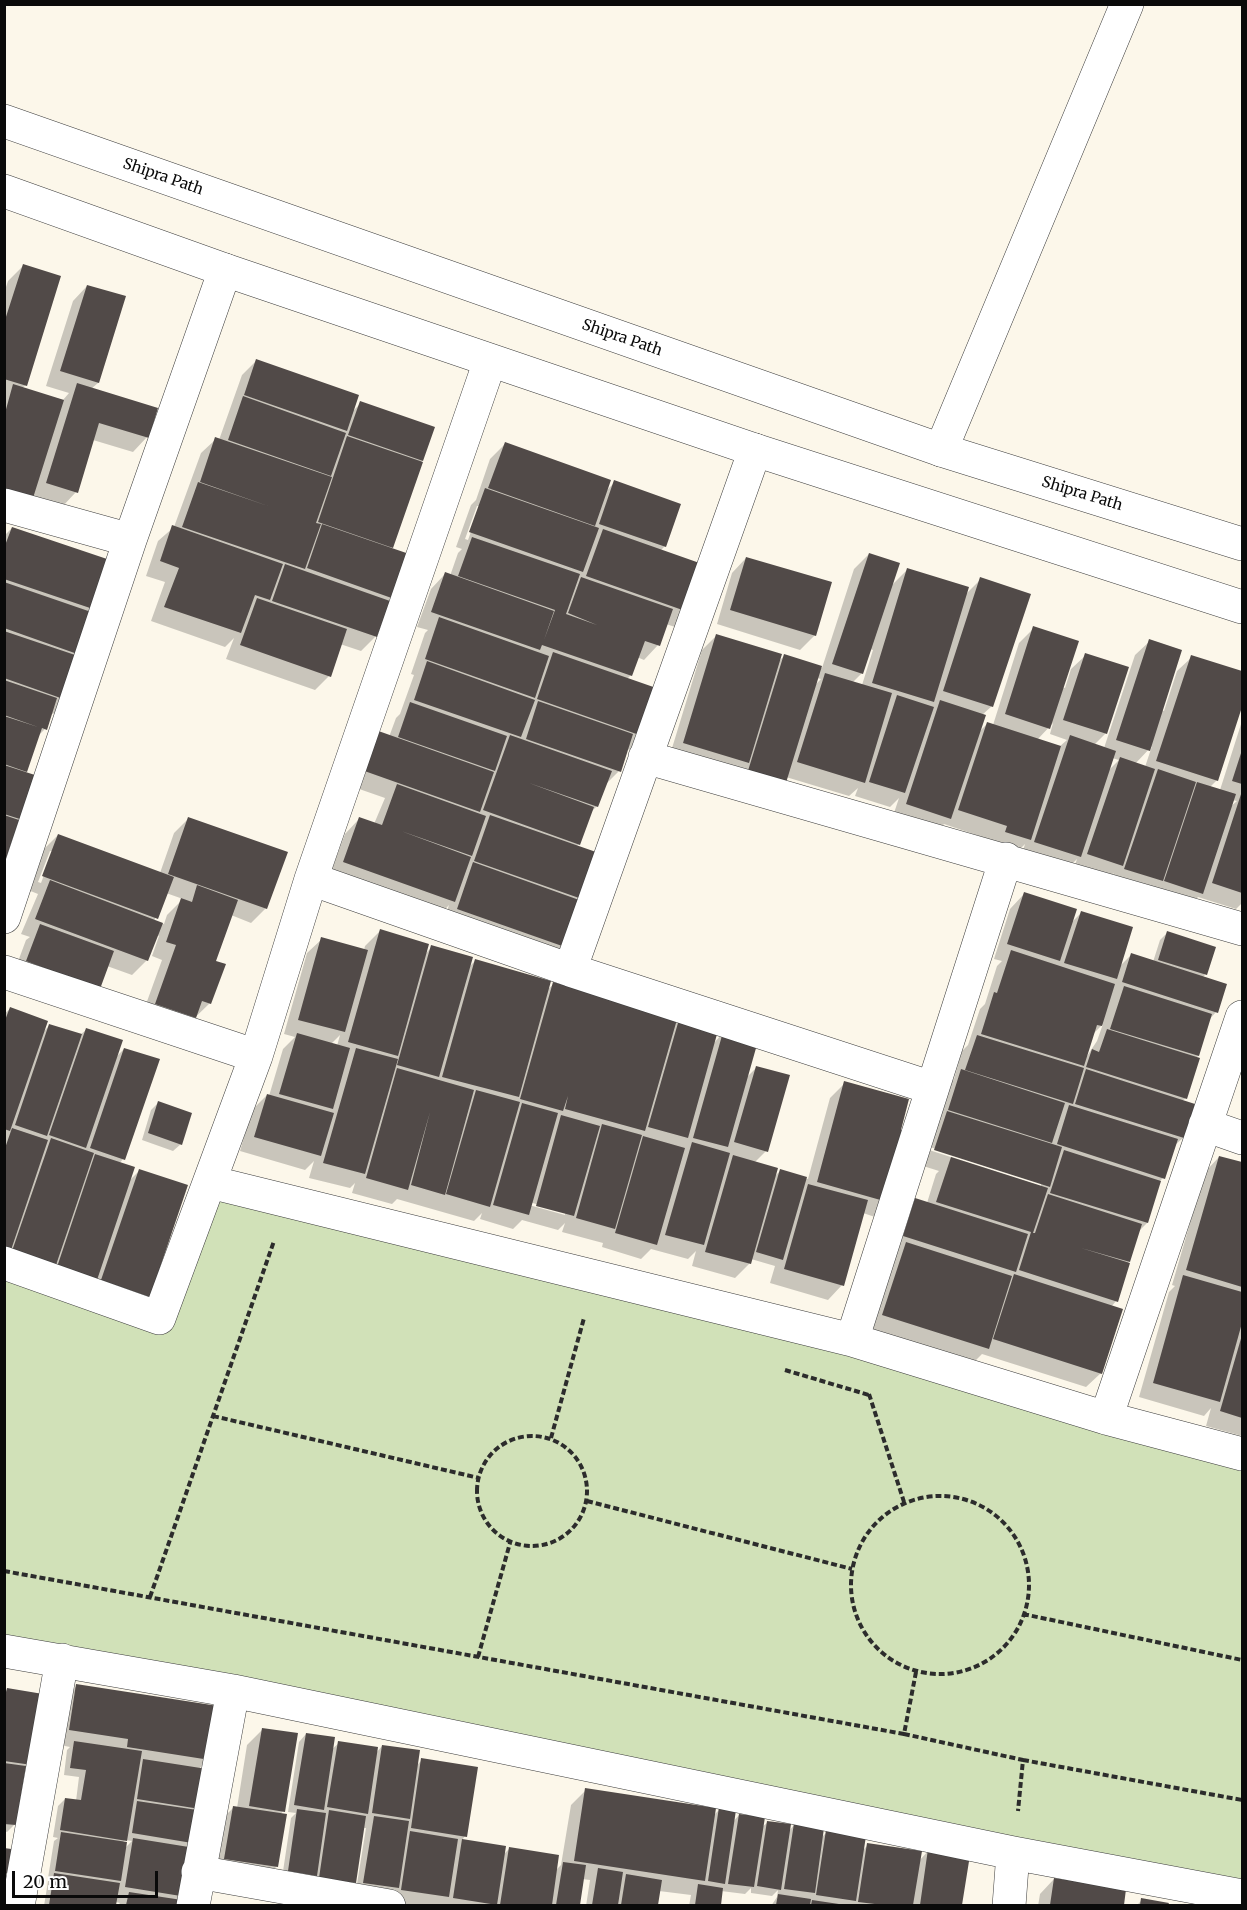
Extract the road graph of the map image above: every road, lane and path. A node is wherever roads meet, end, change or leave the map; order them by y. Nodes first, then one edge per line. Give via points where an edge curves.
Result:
1 (1127, 4) edge
2 (4, 121) edge
3 (4, 191) edge
4 (225, 270) junction
5 (490, 361) junction
6 (755, 450) junction
7 (941, 450) junction
8 (4, 505) edge
9 (130, 540) junction
10 (1242, 544) edge
11 (1242, 608) edge
12 (645, 757) junction
13 (1006, 859) junction
14 (311, 879) junction
15 (4, 917) edge
16 (1242, 929) edge
17 (570, 970) junction
18 (4, 972) edge
19 (1242, 1017) edge
20 (256, 1056) junction
21 (932, 1088) junction
22 (1205, 1125) junction
23 (1242, 1138) edge
24 (210, 1182) junction
25 (275, 1239) dead end
26 (4, 1263) edge
27 (585, 1312) dead end
28 (852, 1340) junction
29 (213, 1416) junction
30 (1106, 1418) junction
31 (551, 1438) junction
32 (1242, 1454) edge
33 (479, 1478) junction
34 (587, 1501) junction
35 (904, 1502) junction
36 (510, 1542) junction
37 (852, 1569) junction
38 (4, 1571) edge
39 (150, 1597) junction
40 (1023, 1614) junction
41 (4, 1651) edge
42 (478, 1657) junction
43 (62, 1660) junction
44 (1242, 1660) edge
45 (916, 1672) junction
46 (232, 1691) junction
47 (904, 1734) junction
48 (1023, 1760) junction
49 (1242, 1800) edge
50 (17, 1838) edge
51 (1013, 1853) junction
52 (198, 1872) junction
53 (1191, 1896) edge
54 (1242, 1896) edge
55 (333, 1901) edge
56 (18, 1905) edge
57 (193, 1905) edge
58 (389, 1905) edge
59 (1009, 1905) edge

1 - 7 street
2 - 7 street, Shipra Path
3 - 4 street
4 - 5 street
4 - 9 street
5 - 6 street
5 - 14 street
6 - 11 street
6 - 12 street
7 - 10 street, Shipra Path
8 - 9 street
9 - 15 street
12 - 13 street
12 - 17 street
13 - 16 street
13 - 21 street
14 - 17 street
14 - 20 street
17 - 21 street
18 - 20 street
19 - 22 street
20 - 24 street
21 - 28 street
22 - 23 street
22 - 30 street
24 - 26 street via 159,1318
24 - 28 street
25 - 29 path
27 - 31 path
28 - 30 street
28 - 35 path
29 - 33 path
29 - 39 path
30 - 32 street
31 - 33 path via 515,1438 498,1447 486,1460
31 - 34 path via 568,1448 580,1463 587,1481
33 - 36 path via 479,1509 486,1523
34 - 36 path via 572,1530 558,1540 543,1546
34 - 37 path
35 - 37 path via 868,1529 855,1552
35 - 40 path via 950,1494 989,1509 1013,1531 1022,1546 1030,1576
36 - 42 path
37 - 45 path via 851,1603 863,1632 896,1664
38 - 39 path
39 - 42 path
40 - 44 path
40 - 45 path via 1017,1631 995,1655 968,1670 948,1675
41 - 43 street
42 - 47 path
43 - 46 street
43 - 50 street
45 - 47 path
46 - 51 street
46 - 52 street
47 - 48 path
48 - 49 path
48 - 51 path
50 - 56 street
51 - 53 street
51 - 59 street
52 - 55 street
52 - 57 street
53 - 54 street
55 - 58 street

